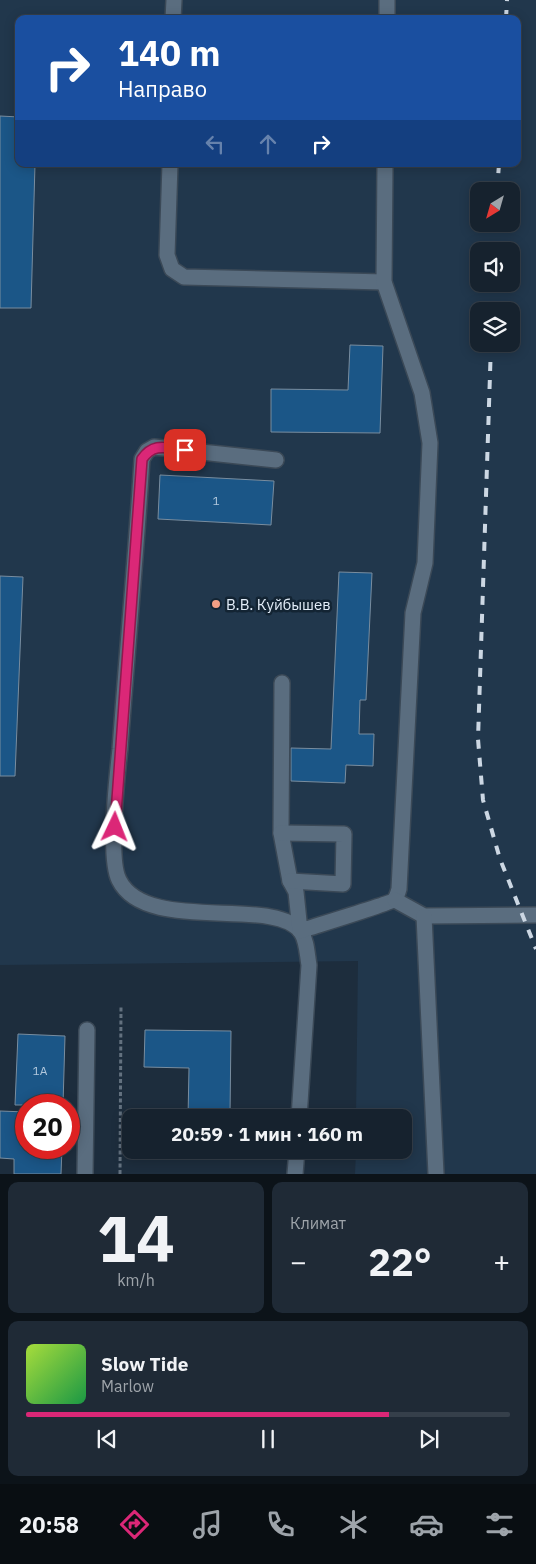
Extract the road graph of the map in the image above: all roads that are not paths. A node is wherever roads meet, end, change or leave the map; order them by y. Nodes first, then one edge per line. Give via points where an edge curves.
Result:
1 (174, 0) edge
2 (387, 0) edge
3 (173, 15) edge
4 (387, 15) edge
5 (170, 167) edge
6 (385, 167) edge
7 (384, 282) junction
8 (276, 460) dead end
9 (282, 683) dead end
10 (281, 834) junction
11 (290, 881) junction
12 (394, 900) junction
13 (536, 915) edge
14 (424, 916) junction
15 (300, 931) junction
16 (87, 1030) dead end
17 (300, 1109) edge
18 (296, 1159) edge
19 (85, 1174) edge
20 (295, 1174) edge
21 (436, 1174) edge

1 - 3 lane
2 - 4 lane
5 - 7 lane via 167,255 172,269 184,277
6 - 7 lane
7 - 12 lane via 422,393 430,443 425,563 413,613 399,889
8 - 15 lane via 154,447 142,459 116,792 115,864 119,880 130,893 146,903 164,909 266,916 287,921
9 - 10 lane
10 - 11 lane
10 - 11 lane via 344,834 343,884
11 - 15 lane via 296,892
12 - 14 lane
12 - 15 lane
13 - 14 lane
14 - 21 lane
15 - 17 lane via 309,964
16 - 19 lane
18 - 20 lane

